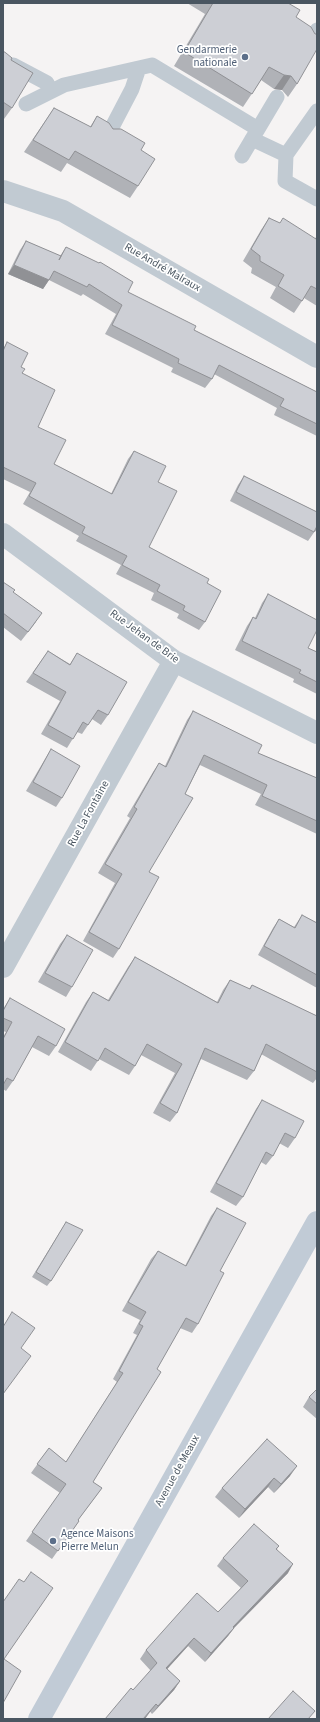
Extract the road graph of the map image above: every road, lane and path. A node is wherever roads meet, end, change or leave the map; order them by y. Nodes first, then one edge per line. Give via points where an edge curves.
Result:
1 (6, 61) edge
2 (139, 68) junction
3 (51, 92) junction
4 (277, 97) dead end
5 (26, 104) dead end
6 (317, 111) edge
7 (109, 133) edge
8 (255, 134) junction
9 (286, 155) junction
10 (242, 156) dead end
11 (3, 191) edge
12 (317, 199) edge
13 (317, 357) edge
14 (3, 534) edge
15 (174, 661) junction
16 (317, 733) edge
17 (3, 967) edge
18 (317, 1222) edge
19 (39, 1719) edge

1 - 3 lane via 47,83
2 - 3 lane via 64,85
2 - 7 lane via 132,89
2 - 8 lane via 152,65
3 - 5 lane
4 - 8 lane
6 - 9 lane
8 - 9 lane
8 - 10 lane
9 - 12 lane via 286,181
11 - 13 street, Rue André Malraux via 63,210
14 - 15 street, Rue Jehan de Brie
15 - 16 street, Rue Jehan de Brie
15 - 17 street, Rue La Fontaine
18 - 19 main road, Avenue de Meaux

